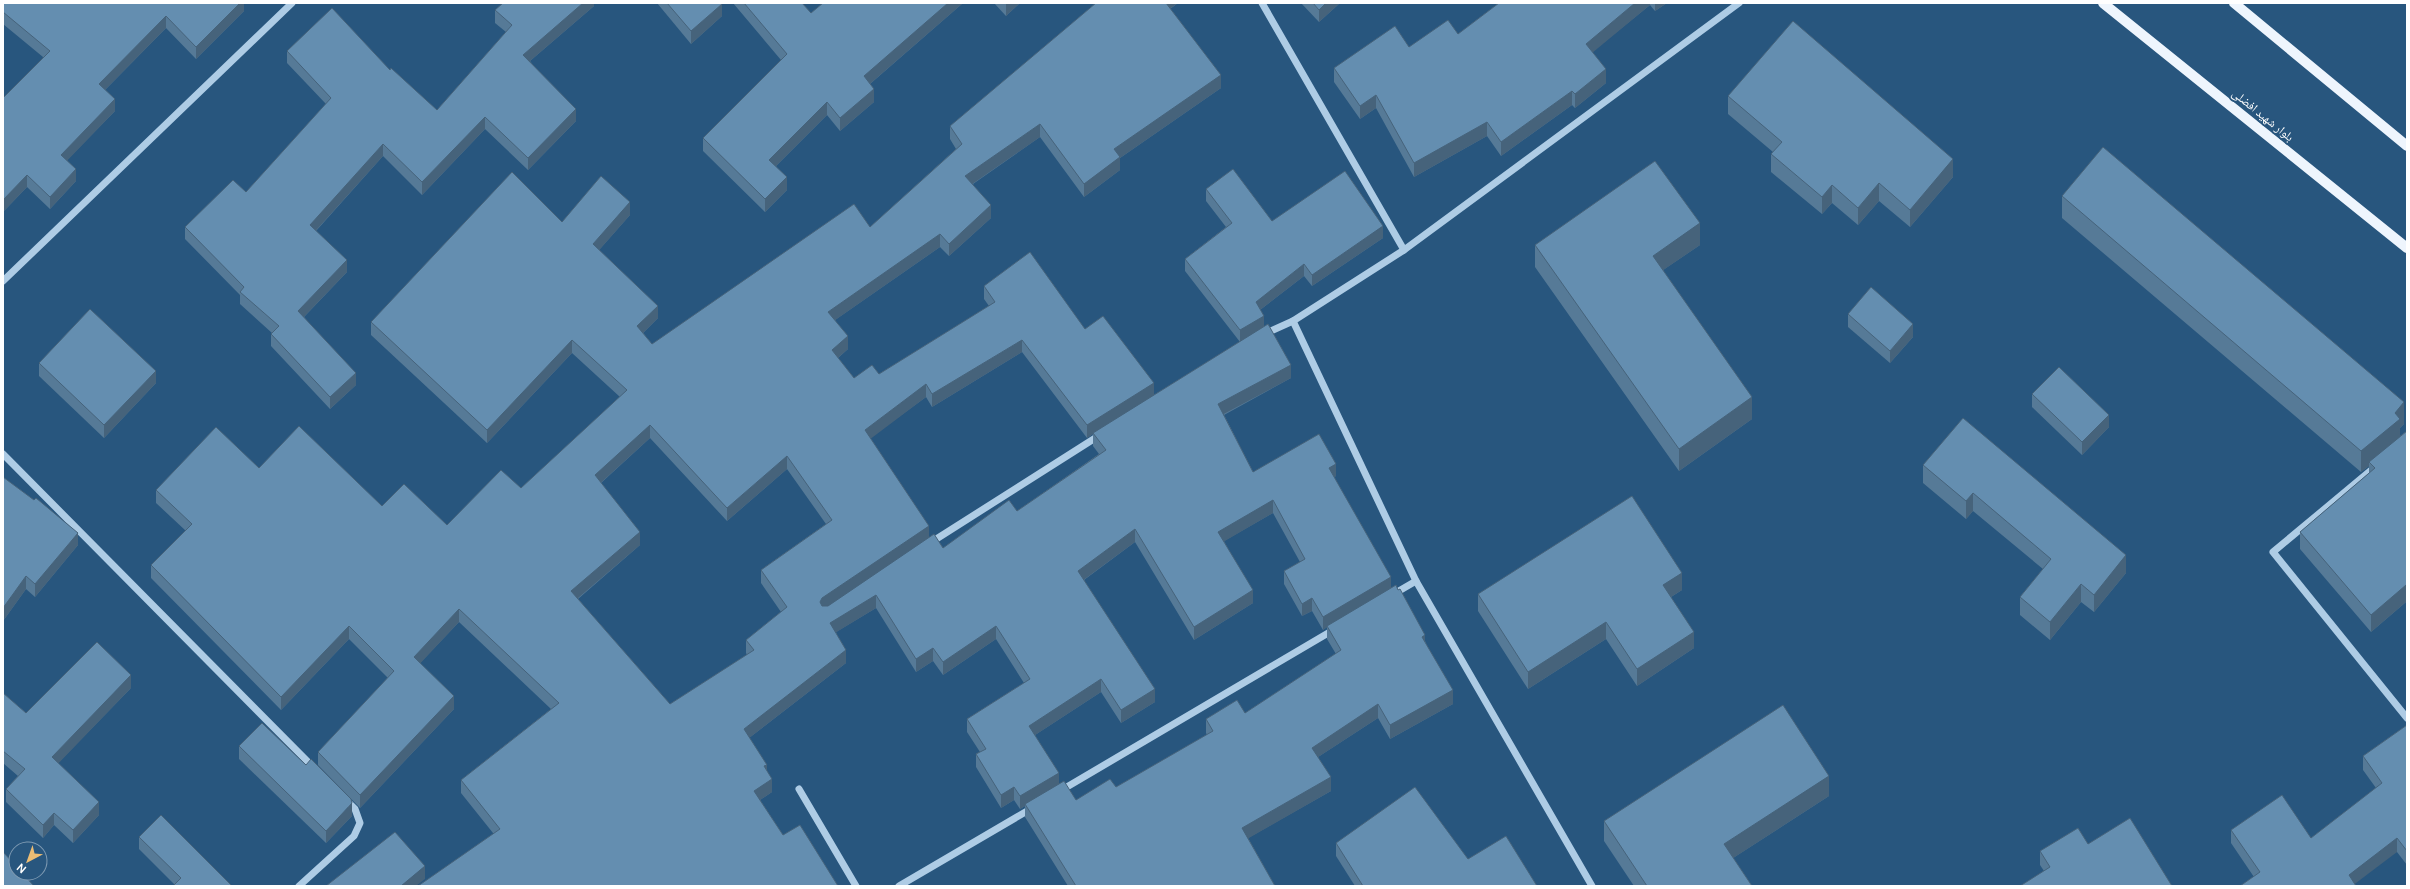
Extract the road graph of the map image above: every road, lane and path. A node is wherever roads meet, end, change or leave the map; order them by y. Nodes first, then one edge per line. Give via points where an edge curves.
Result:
1 (292, 3) edge
2 (1262, 3) edge
3 (1739, 3) edge
4 (2103, 3) edge
5 (2234, 3) edge
6 (2407, 146) edge
7 (2407, 248) edge
8 (1404, 250) junction
9 (3, 281) edge
10 (1294, 321) junction
11 (1258, 336) edge
12 (1105, 432) edge
13 (3, 454) edge
14 (2383, 461) edge
15 (920, 550) edge
16 (1416, 581) junction
17 (1382, 601) edge
18 (1341, 625) edge
19 (2407, 718) edge
20 (322, 776) edge
21 (799, 789) dead end
22 (338, 792) edge
23 (1056, 794) edge
24 (1042, 802) edge
25 (299, 886) edge
26 (856, 886) edge
27 (899, 886) edge
28 (1592, 886) edge

1 - 9 street
2 - 8 street
3 - 8 street
4 - 7 main road, بلوار شهید افضلی
5 - 6 main road
8 - 10 street
10 - 11 street
10 - 16 street
12 - 15 street
13 - 20 street
14 - 19 street via 2273,552
16 - 17 street
16 - 28 street
18 - 23 street
21 - 26 street
22 - 25 street via 355,810 360,823 354,836
24 - 27 street

